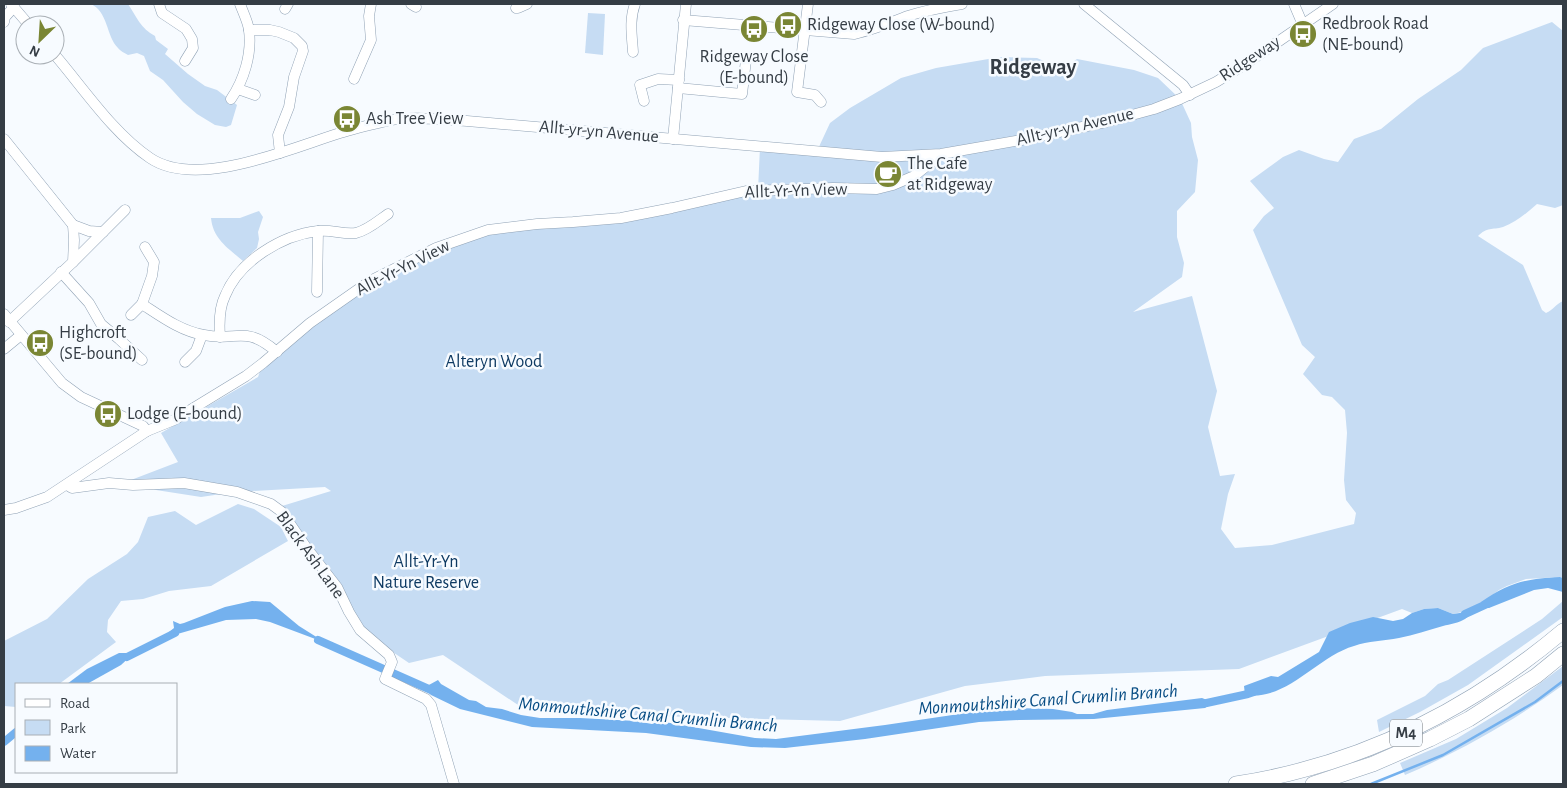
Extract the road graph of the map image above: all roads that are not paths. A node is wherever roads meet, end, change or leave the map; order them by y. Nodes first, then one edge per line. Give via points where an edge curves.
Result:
1 (159, 4) edge
2 (240, 4) edge
3 (371, 4) edge
4 (518, 4) edge
5 (527, 4) edge
6 (635, 4) edge
7 (686, 4) edge
8 (808, 4) edge
9 (962, 4) edge
10 (1084, 4) edge
11 (1294, 4) edge
12 (1332, 4) edge
13 (12, 5) edge
14 (20, 15) edge
15 (684, 20) junction
16 (4, 22) edge
17 (1303, 24) junction
18 (249, 30) junction
19 (804, 30) junction
20 (633, 52) dead end
21 (746, 60) dead end
22 (185, 61) dead end
23 (63, 65) edge
24 (354, 79) dead end
25 (678, 84) junction
26 (238, 89) junction
27 (255, 95) dead end
28 (1190, 95) junction
29 (231, 99) dead end
30 (644, 101) dead end
31 (821, 102) dead end
32 (4, 139) edge
33 (673, 139) junction
34 (280, 153) junction
35 (941, 154) junction
36 (125, 210) dead end
37 (388, 214) dead end
38 (72, 225) junction
39 (318, 231) junction
40 (103, 232) junction
41 (145, 247) dead end
42 (72, 262) junction
43 (61, 272) junction
44 (317, 292) dead end
45 (142, 304) junction
46 (131, 315) dead end
47 (7, 318) edge
48 (21, 335) junction
49 (202, 335) junction
50 (220, 337) junction
51 (4, 349) edge
52 (276, 352) junction
53 (142, 360) dead end
54 (185, 362) dead end
55 (147, 431) junction
56 (67, 485) junction
57 (4, 510) edge
58 (1559, 634) edge
59 (1563, 654) edge
60 (454, 784) edge
61 (1236, 784) edge
62 (1313, 784) edge

1 - 22 street via 162,13 186,29 192,39 192,48
2 - 18 street
3 - 24 street via 371,40
4 - 5 street via 516,8
6 - 20 street via 631,26
7 - 15 street
8 - 19 street
9 - 19 street via 908,16 854,34
10 - 28 street via 1183,85
11 - 17 street
12 - 17 street, Ridgeway
13 - 14 street
13 - 16 street
15 - 19 street
15 - 25 street
17 - 28 street, Ridgeway via 1247,63
18 - 26 street via 247,61
18 - 34 street via 278,32 294,38 302,46 289,107 278,135
19 - 31 street via 798,92 815,95
21 - 25 street via 742,94
23 - 34 street, Allt-yr-yn Avenue via 118,131 151,159 165,165 211,170
25 - 30 street via 658,79 640,85
25 - 33 street
26 - 27 street
26 - 29 street
28 - 35 street, Allt-yr-yn Avenue via 1106,122
32 - 38 street
33 - 34 street, Allt-yr-yn Avenue via 467,121 404,119 341,132
33 - 35 street, Allt-yr-yn Avenue via 882,157
35 - 52 street, Allt-Yr-Yn View via 914,176 877,189 746,191 621,218 488,230 436,248 370,281 310,323
36 - 40 street
37 - 39 street via 357,233
38 - 40 street
38 - 42 street
39 - 44 street
39 - 50 street via 297,235 273,246 244,268 225,295
40 - 42 street
41 - 45 street via 154,262
42 - 43 street
43 - 47 street
43 - 53 street via 89,303 101,324
45 - 46 street
45 - 49 street via 169,322
47 - 48 street
48 - 51 street
48 - 55 street via 62,383 81,397 143,426
49 - 50 street
49 - 54 street via 196,351
50 - 52 street via 256,337
52 - 55 street, Allt-Yr-Yn View via 246,376 174,420
55 - 56 street, Allt-Yr-Yn View
56 - 57 street, Allt-Yr-Yn View via 35,503
56 - 60 street, Black Ash Lane via 72,488 109,483 184,483 237,492 271,504 282,512 337,587 360,630 389,655 392,662 385,679 426,698 432,706
58 - 61 highway, M4 via 1469,700 1398,737 1302,771
59 - 62 highway, M4 via 1536,676 1469,719 1373,764

